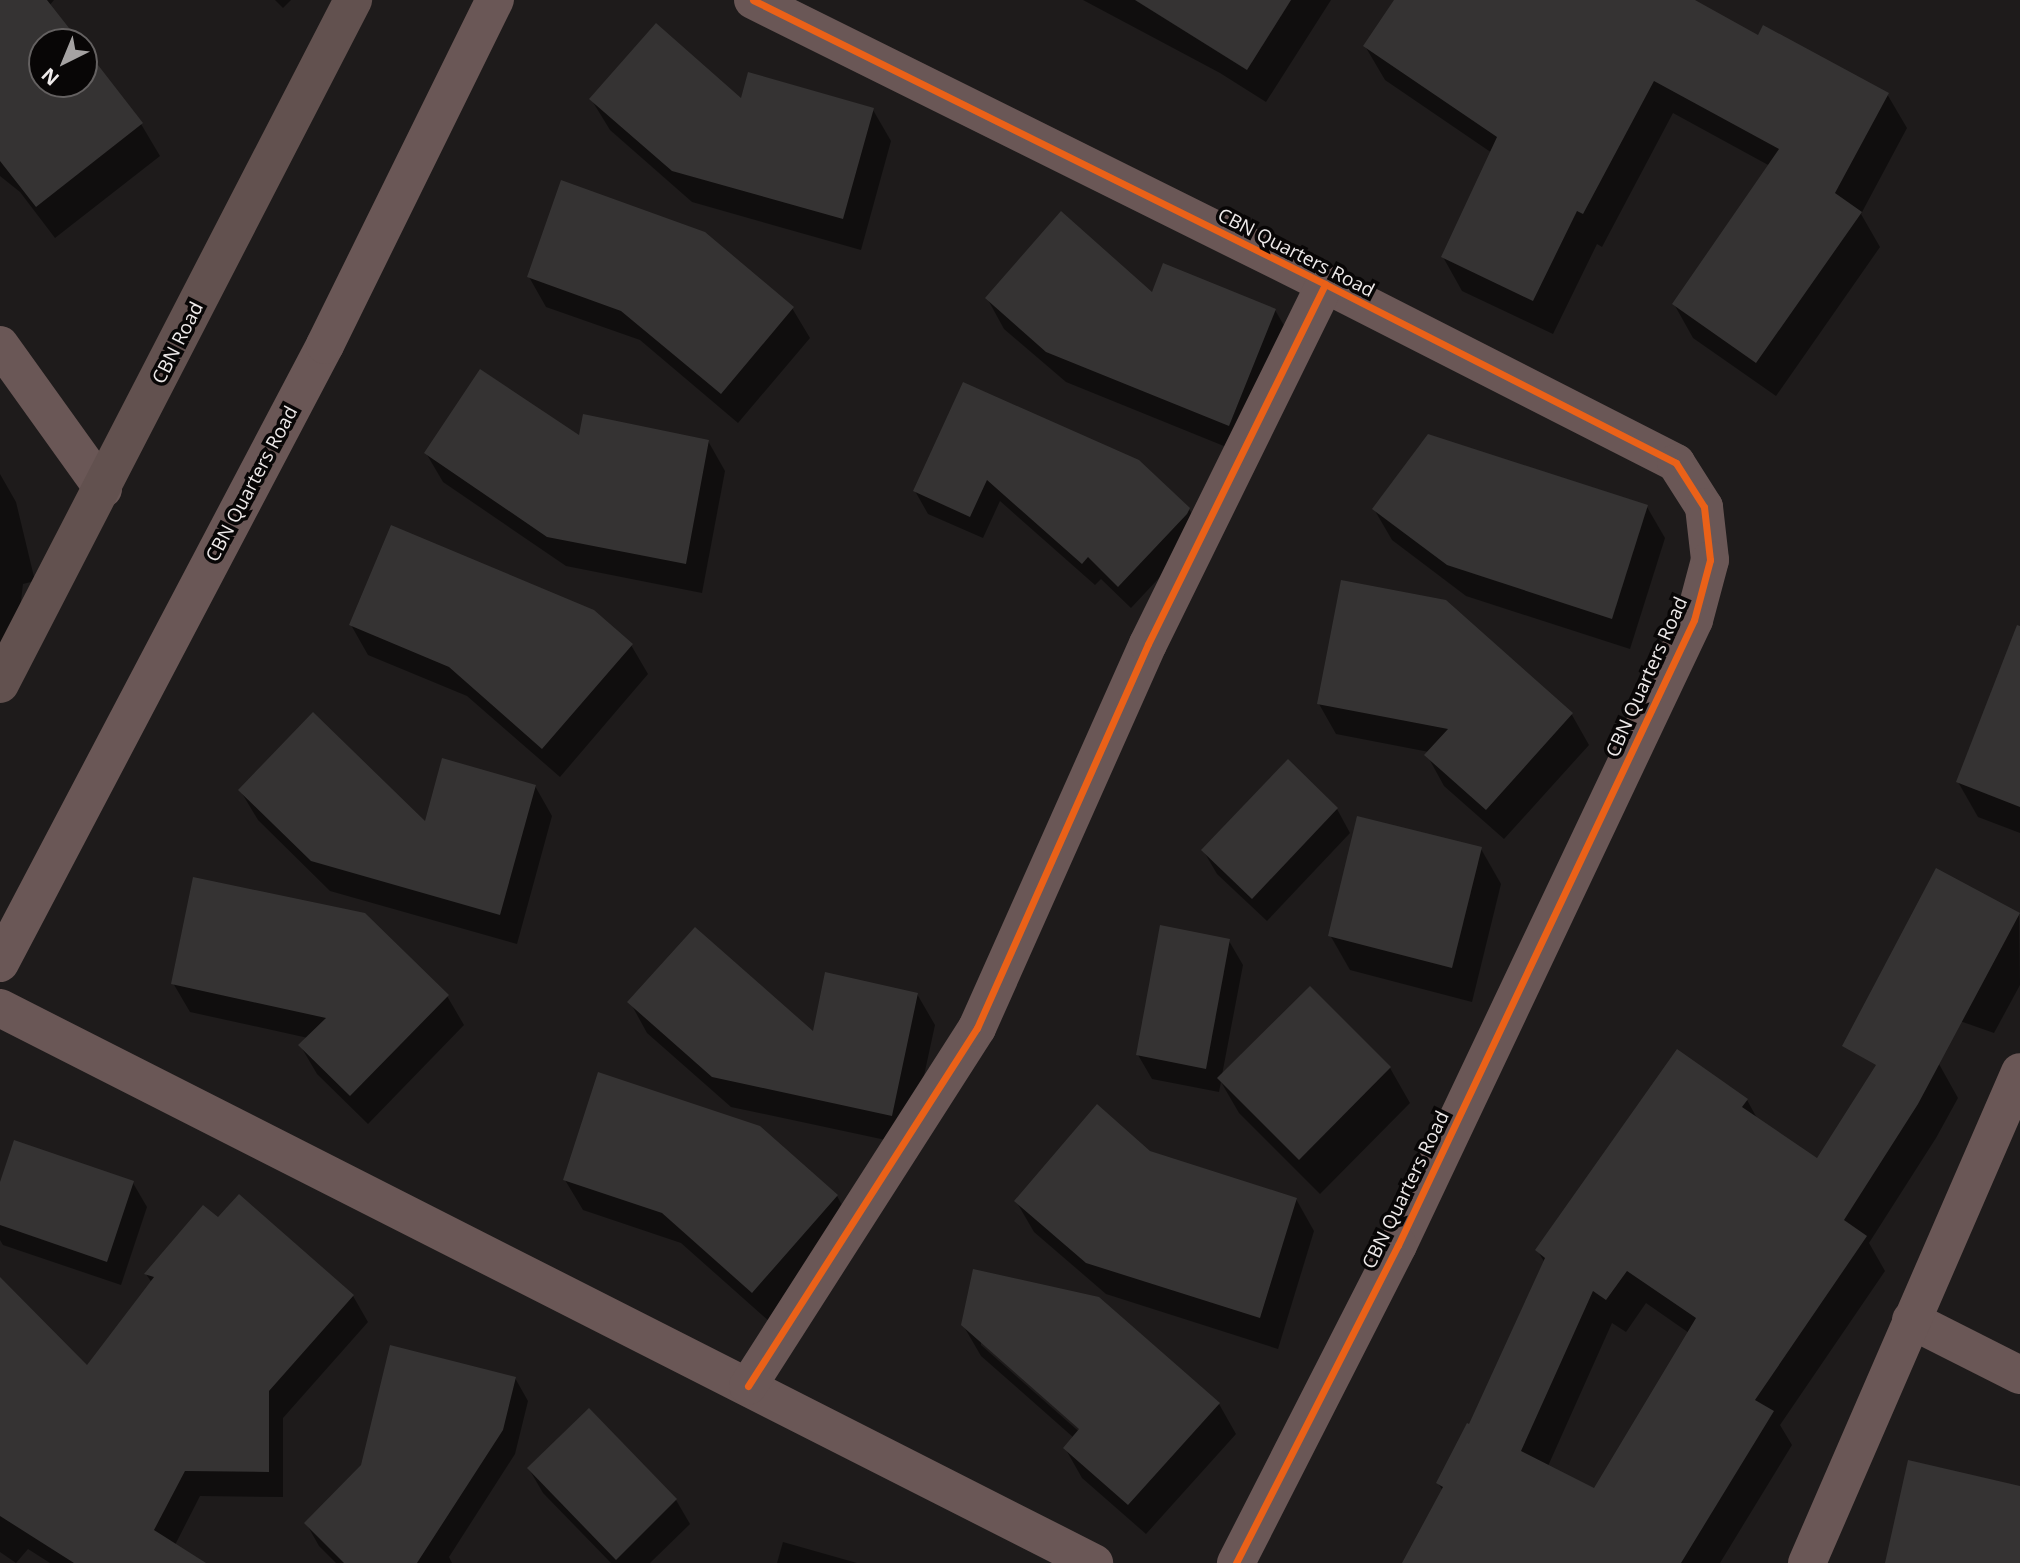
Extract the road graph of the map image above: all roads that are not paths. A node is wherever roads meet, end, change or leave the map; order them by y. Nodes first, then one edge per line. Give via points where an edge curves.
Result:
1 (353, 0) edge
2 (495, 0) edge
3 (752, 0) edge
4 (1325, 284) junction
5 (0, 345) edge
6 (103, 489) junction
7 (0, 684) edge
8 (0, 964) edge
9 (0, 1008) edge
10 (2020, 1072) edge
11 (1911, 1320) junction
12 (2020, 1375) edge
13 (748, 1387) junction
14 (1094, 1563) edge
15 (1236, 1563) edge
16 (1807, 1563) edge

1 - 6 main road, CBN Road
2 - 8 street, CBN Quarters Road via 325,345
3 - 4 street, CBN Quarters Road
4 - 13 street via 1149,644 977,1028
4 - 15 street, CBN Quarters Road via 1676,463 1704,507 1710,560 1694,620 1398,1245
5 - 6 street
6 - 7 main road, CBN Road
9 - 13 street
10 - 11 street
11 - 12 street
11 - 16 street
13 - 14 street

